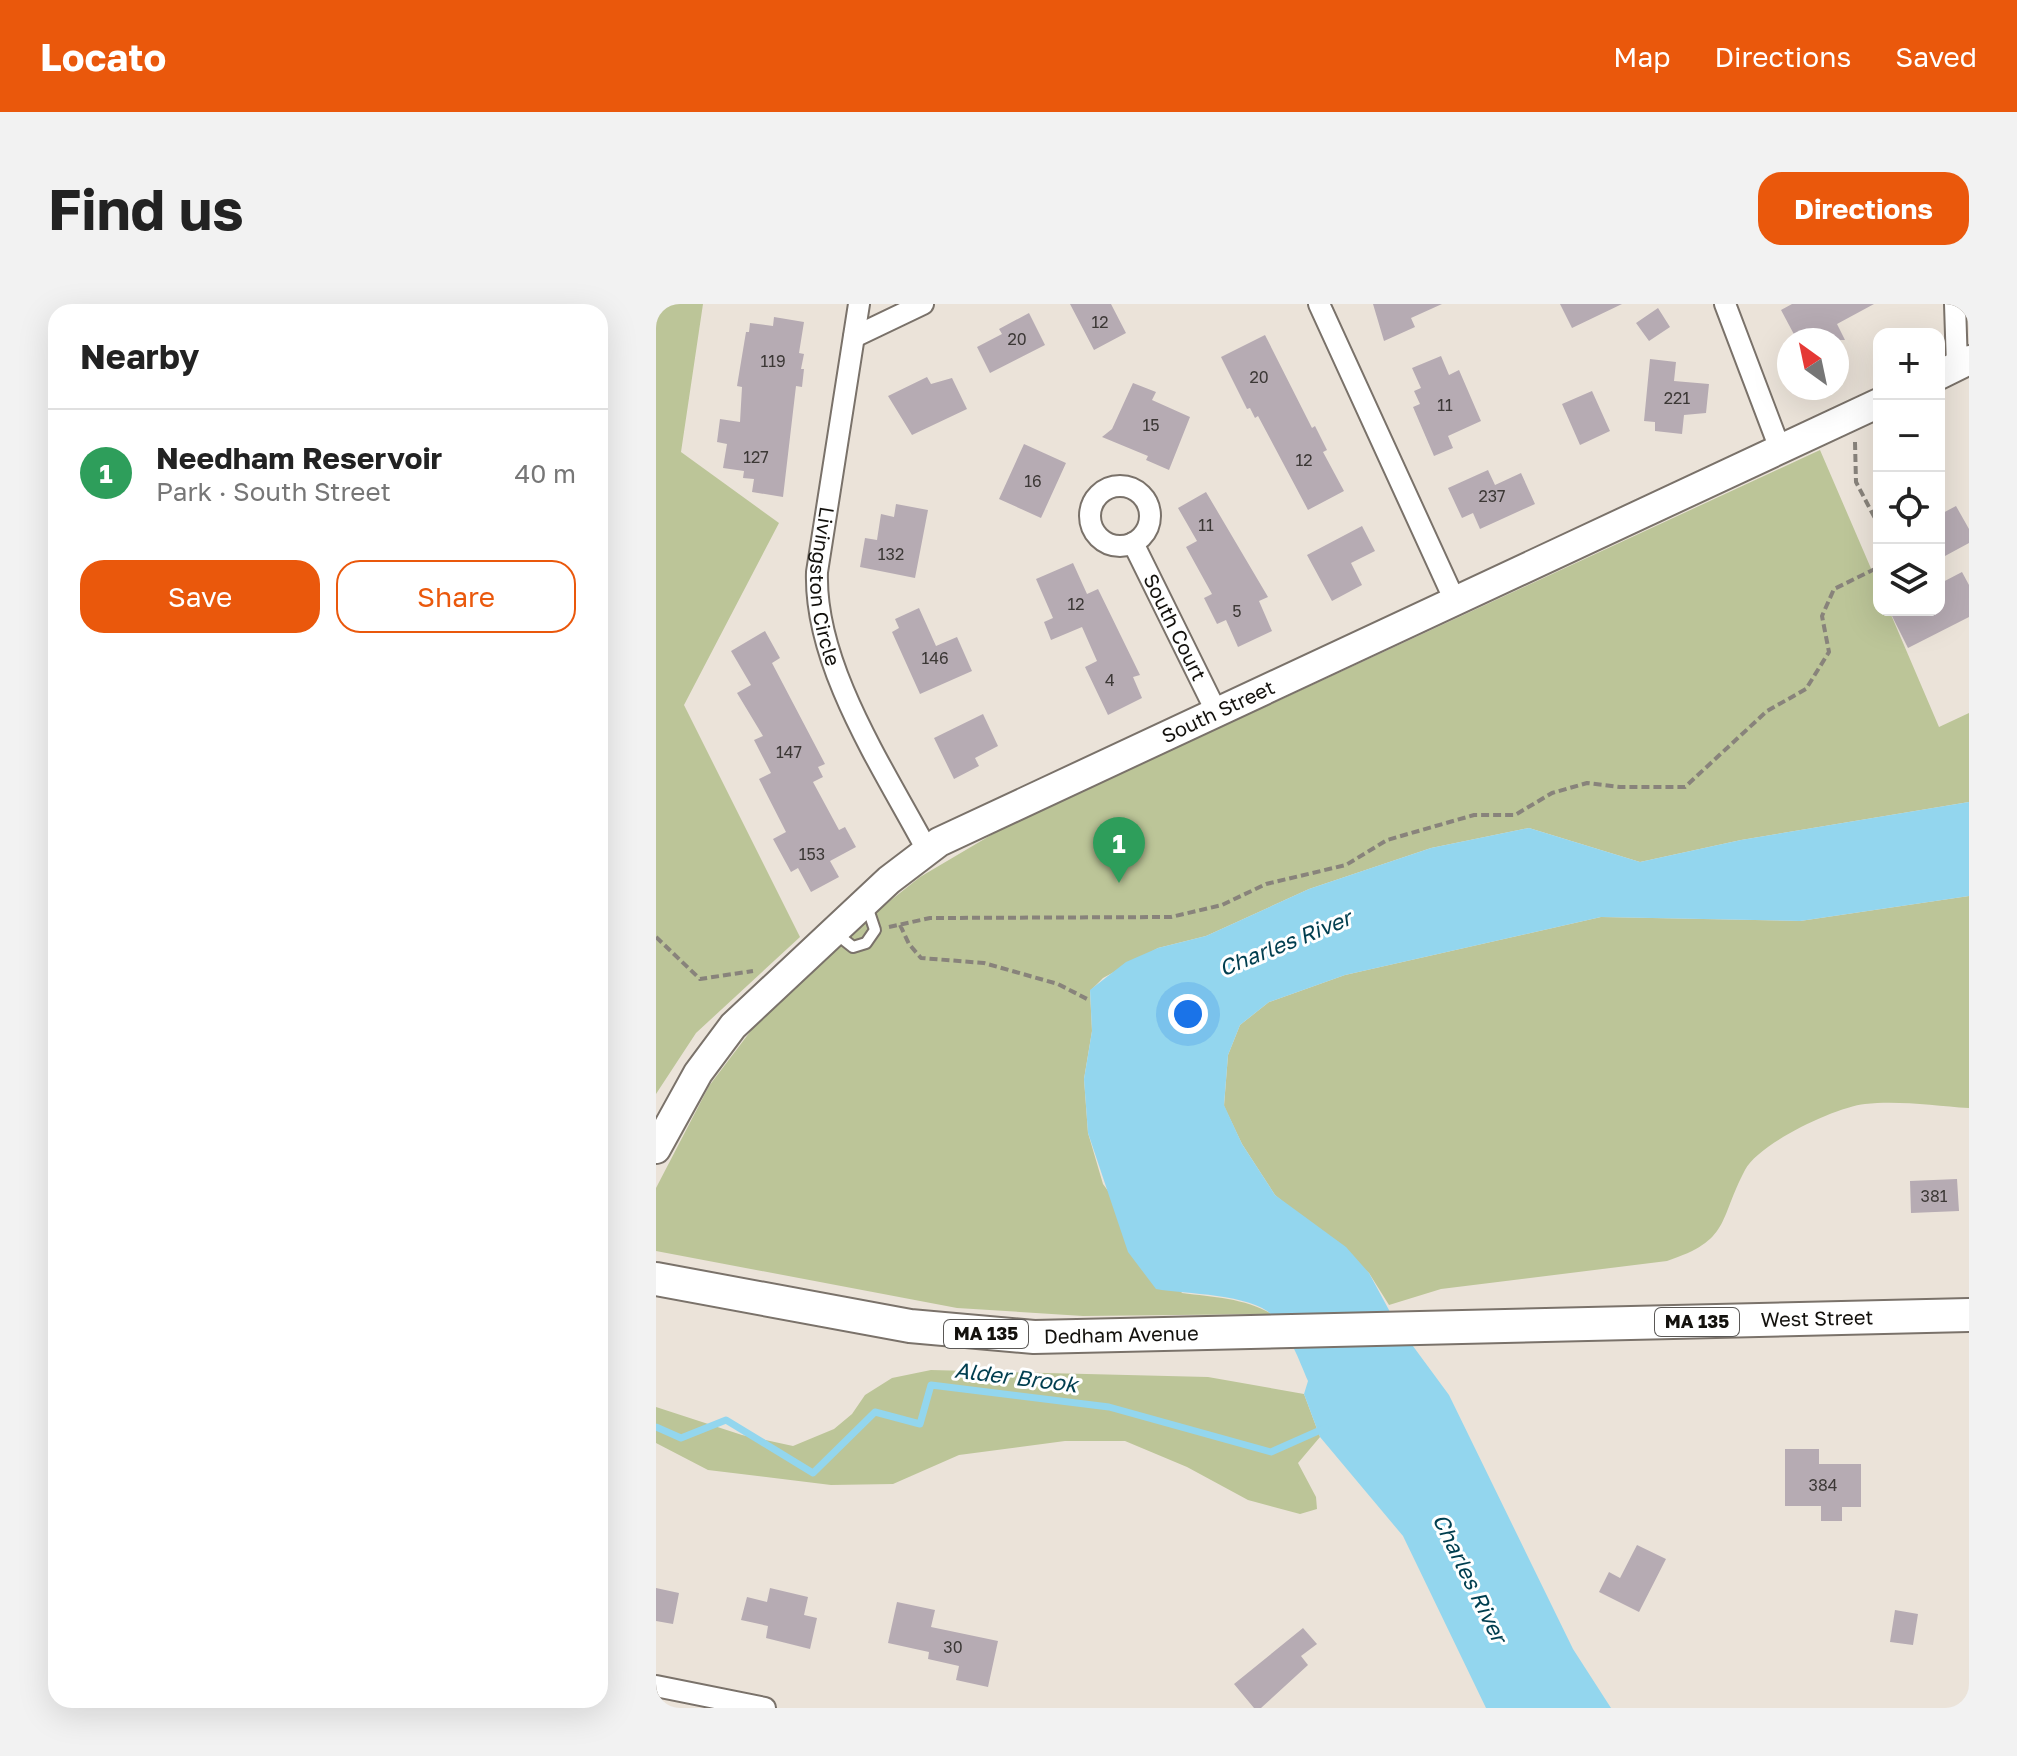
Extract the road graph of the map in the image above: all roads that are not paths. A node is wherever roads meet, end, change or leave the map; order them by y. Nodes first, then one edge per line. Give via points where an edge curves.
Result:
1 (859, 304) edge
2 (923, 304) edge
3 (1319, 304) edge
4 (1725, 304) edge
5 (1955, 304) edge
6 (854, 337) junction
7 (1955, 367) edge
8 (1873, 405) edge
9 (1780, 449) junction
10 (1133, 543) dead end
11 (1455, 601) junction
12 (1216, 711) junction
13 (927, 850) junction
14 (865, 902) junction
15 (833, 931) junction
16 (656, 1149) edge
17 (656, 1279) edge
18 (1969, 1315) edge
19 (1350, 1330) joint
20 (656, 1686) edge
21 (765, 1708) edge

1 - 6 street, Livingston Circle
2 - 6 street
3 - 11 street
4 - 9 street
5 - 7 street
6 - 13 street, Livingston Circle via 817,572 818,603 847,694
8 - 9 street, South Street
9 - 11 street, South Street
10 - 12 street, South Court
11 - 12 street, South Street
12 - 13 street, South Street
13 - 14 street, South Street
14 - 15 street, South Street
14 - 15 lane via 875,930 866,943 853,947
15 - 16 street, South Street via 748,1010 708,1058
17 - 19 main road, Dedham Avenue / MA 135 via 974,1333 1058,1337
18 - 19 main road, West Street / MA 135
20 - 21 street

